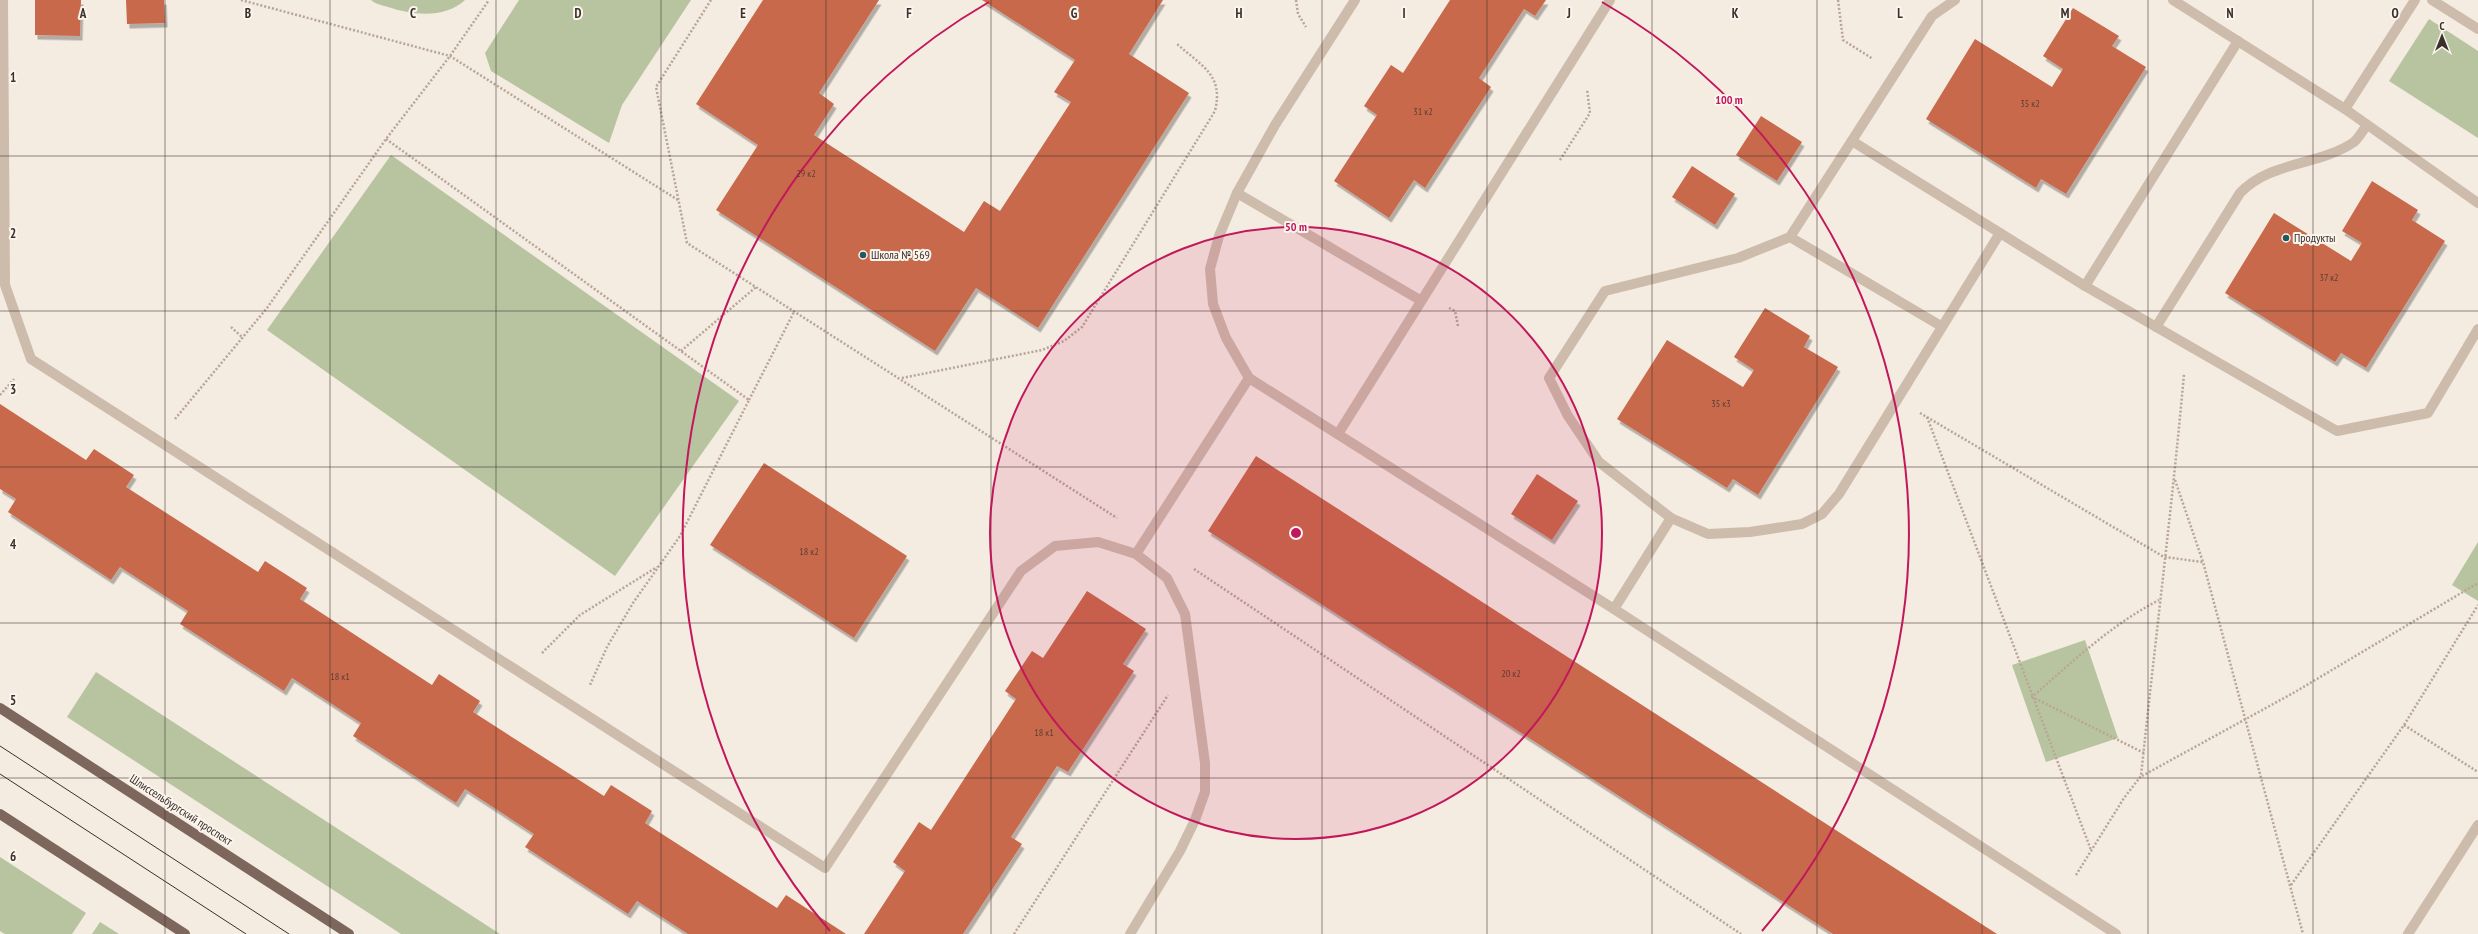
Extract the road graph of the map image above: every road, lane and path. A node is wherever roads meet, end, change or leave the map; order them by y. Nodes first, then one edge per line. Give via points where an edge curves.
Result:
1 (3, 0) edge
2 (241, 0) edge
3 (489, 0) edge
4 (711, 0) edge
5 (1355, 0) edge
6 (1610, 0) edge
7 (1838, 0) edge
8 (1955, 0) edge
9 (2173, 0) edge
10 (2415, 0) edge
11 (2432, 0) edge
12 (2478, 29) edge
13 (2238, 42) junction
14 (1176, 43) dead end
15 (450, 56) junction
16 (1877, 61) dead end
17 (1568, 67) junction
18 (2345, 109) junction
19 (2367, 125) junction
20 (386, 139) junction
21 (1852, 141) junction
22 (1560, 160) dead end
23 (1237, 193) junction
24 (678, 200) junction
25 (2478, 203) edge
26 (2000, 233) junction
27 (1790, 237) junction
28 (2085, 286) junction
29 (756, 287) junction
30 (1420, 300) junction
31 (794, 312) junction
32 (1941, 326) junction
33 (231, 327) dead end
34 (2156, 327) junction
35 (2478, 329) edge
36 (243, 338) junction
37 (2187, 344) junction
38 (681, 351) junction
39 (901, 378) junction
40 (1249, 378) junction
41 (749, 400) junction
42 (1897, 400) junction
43 (1927, 417) junction
44 (1338, 434) junction
45 (157, 441) junction
46 (2175, 480) junction
47 (1671, 518) junction
48 (1147, 537) junction
49 (1136, 554) junction
50 (2164, 557) junction
51 (2203, 562) junction
52 (660, 566) junction
53 (1193, 568) dead end
54 (2478, 583) edge
55 (2159, 600) junction
56 (2478, 604) edge
57 (1614, 609) junction
58 (1192, 658) junction
59 (521, 673) junction
60 (2032, 697) junction
61 (0, 708) edge
62 (578, 710) junction
63 (2245, 719) junction
64 (2404, 725) junction
65 (2144, 753) junction
66 (2478, 772) edge
67 (2141, 776) junction
68 (0, 814) edge
69 (2478, 825) edge
70 (2091, 850) junction
71 (2290, 885) junction
72 (2062, 897) junction
73 (184, 934) edge
74 (348, 934) edge
75 (1014, 934) edge
76 (1130, 934) edge
77 (1741, 934) edge
78 (2116, 934) edge
79 (2303, 934) edge
80 (2408, 934) edge

1 - 45 lane via 5,285 31,359
2 - 15 path
3 - 15 path
4 - 24 path via 656,86
5 - 23 lane via 1275,125
6 - 17 lane
7 - 16 path via 1843,40
8 - 21 lane via 1932,16
9 - 13 lane
10 - 18 lane
11 - 12 lane
13 - 18 lane
13 - 28 lane
14 - 39 path via 1214,77 1219,95 1215,111 1082,327 1064,341 1042,350
15 - 20 path
15 - 24 path
17 - 22 path via 1586,79 1590,113
17 - 30 lane
18 - 19 lane
19 - 25 lane
19 - 34 lane via 2355,141 2338,150 2267,173 2252,181 2240,193
20 - 36 path
20 - 38 path
21 - 26 lane
21 - 27 lane
23 - 30 lane
23 - 40 lane via 1219,236 1210,269 1212,304 1226,338
24 - 29 path via 687,244
26 - 28 lane
26 - 32 lane
27 - 32 lane
27 - 47 lane via 1738,258 1605,291 1549,378 1568,416 1599,462
28 - 34 lane
29 - 31 path
29 - 38 path
30 - 44 lane
31 - 39 path
31 - 41 path
32 - 42 lane
33 - 36 path
34 - 37 lane
35 - 37 lane via 2428,413 2337,431
36 - 45 path
37 - 46 path
38 - 41 path
39 - 48 path
40 - 44 lane
40 - 48 lane
41 - 52 path via 680,536
42 - 43 path
42 - 47 lane via 1839,494 1822,514 1802,524 1750,532 1708,534
43 - 50 path
43 - 60 path
44 - 57 lane
45 - 59 lane
46 - 50 path
46 - 51 path
47 - 57 lane
48 - 49 lane
49 - 58 lane via 1167,578 1185,614
49 - 62 lane via 1098,542 1055,546 1021,571 825,868
50 - 51 path
50 - 55 path
51 - 63 path
52 - 59 path via 580,615
52 - 62 path via 633,603 607,647
53 - 77 path
54 - 63 path
55 - 60 path via 2129,616 2102,636
55 - 65 path
56 - 64 path
57 - 72 lane
58 - 75 path
58 - 76 lane via 1205,763 1205,792 1180,851
59 - 62 lane
60 - 65 path
60 - 70 path
61 - 74 main road, Шлиссельбургский проспект
63 - 67 path
63 - 71 path
64 - 66 path
64 - 71 path
65 - 67 path
67 - 70 path
68 - 73 main road
69 - 80 lane
70 - 72 path
71 - 79 path
72 - 78 lane

